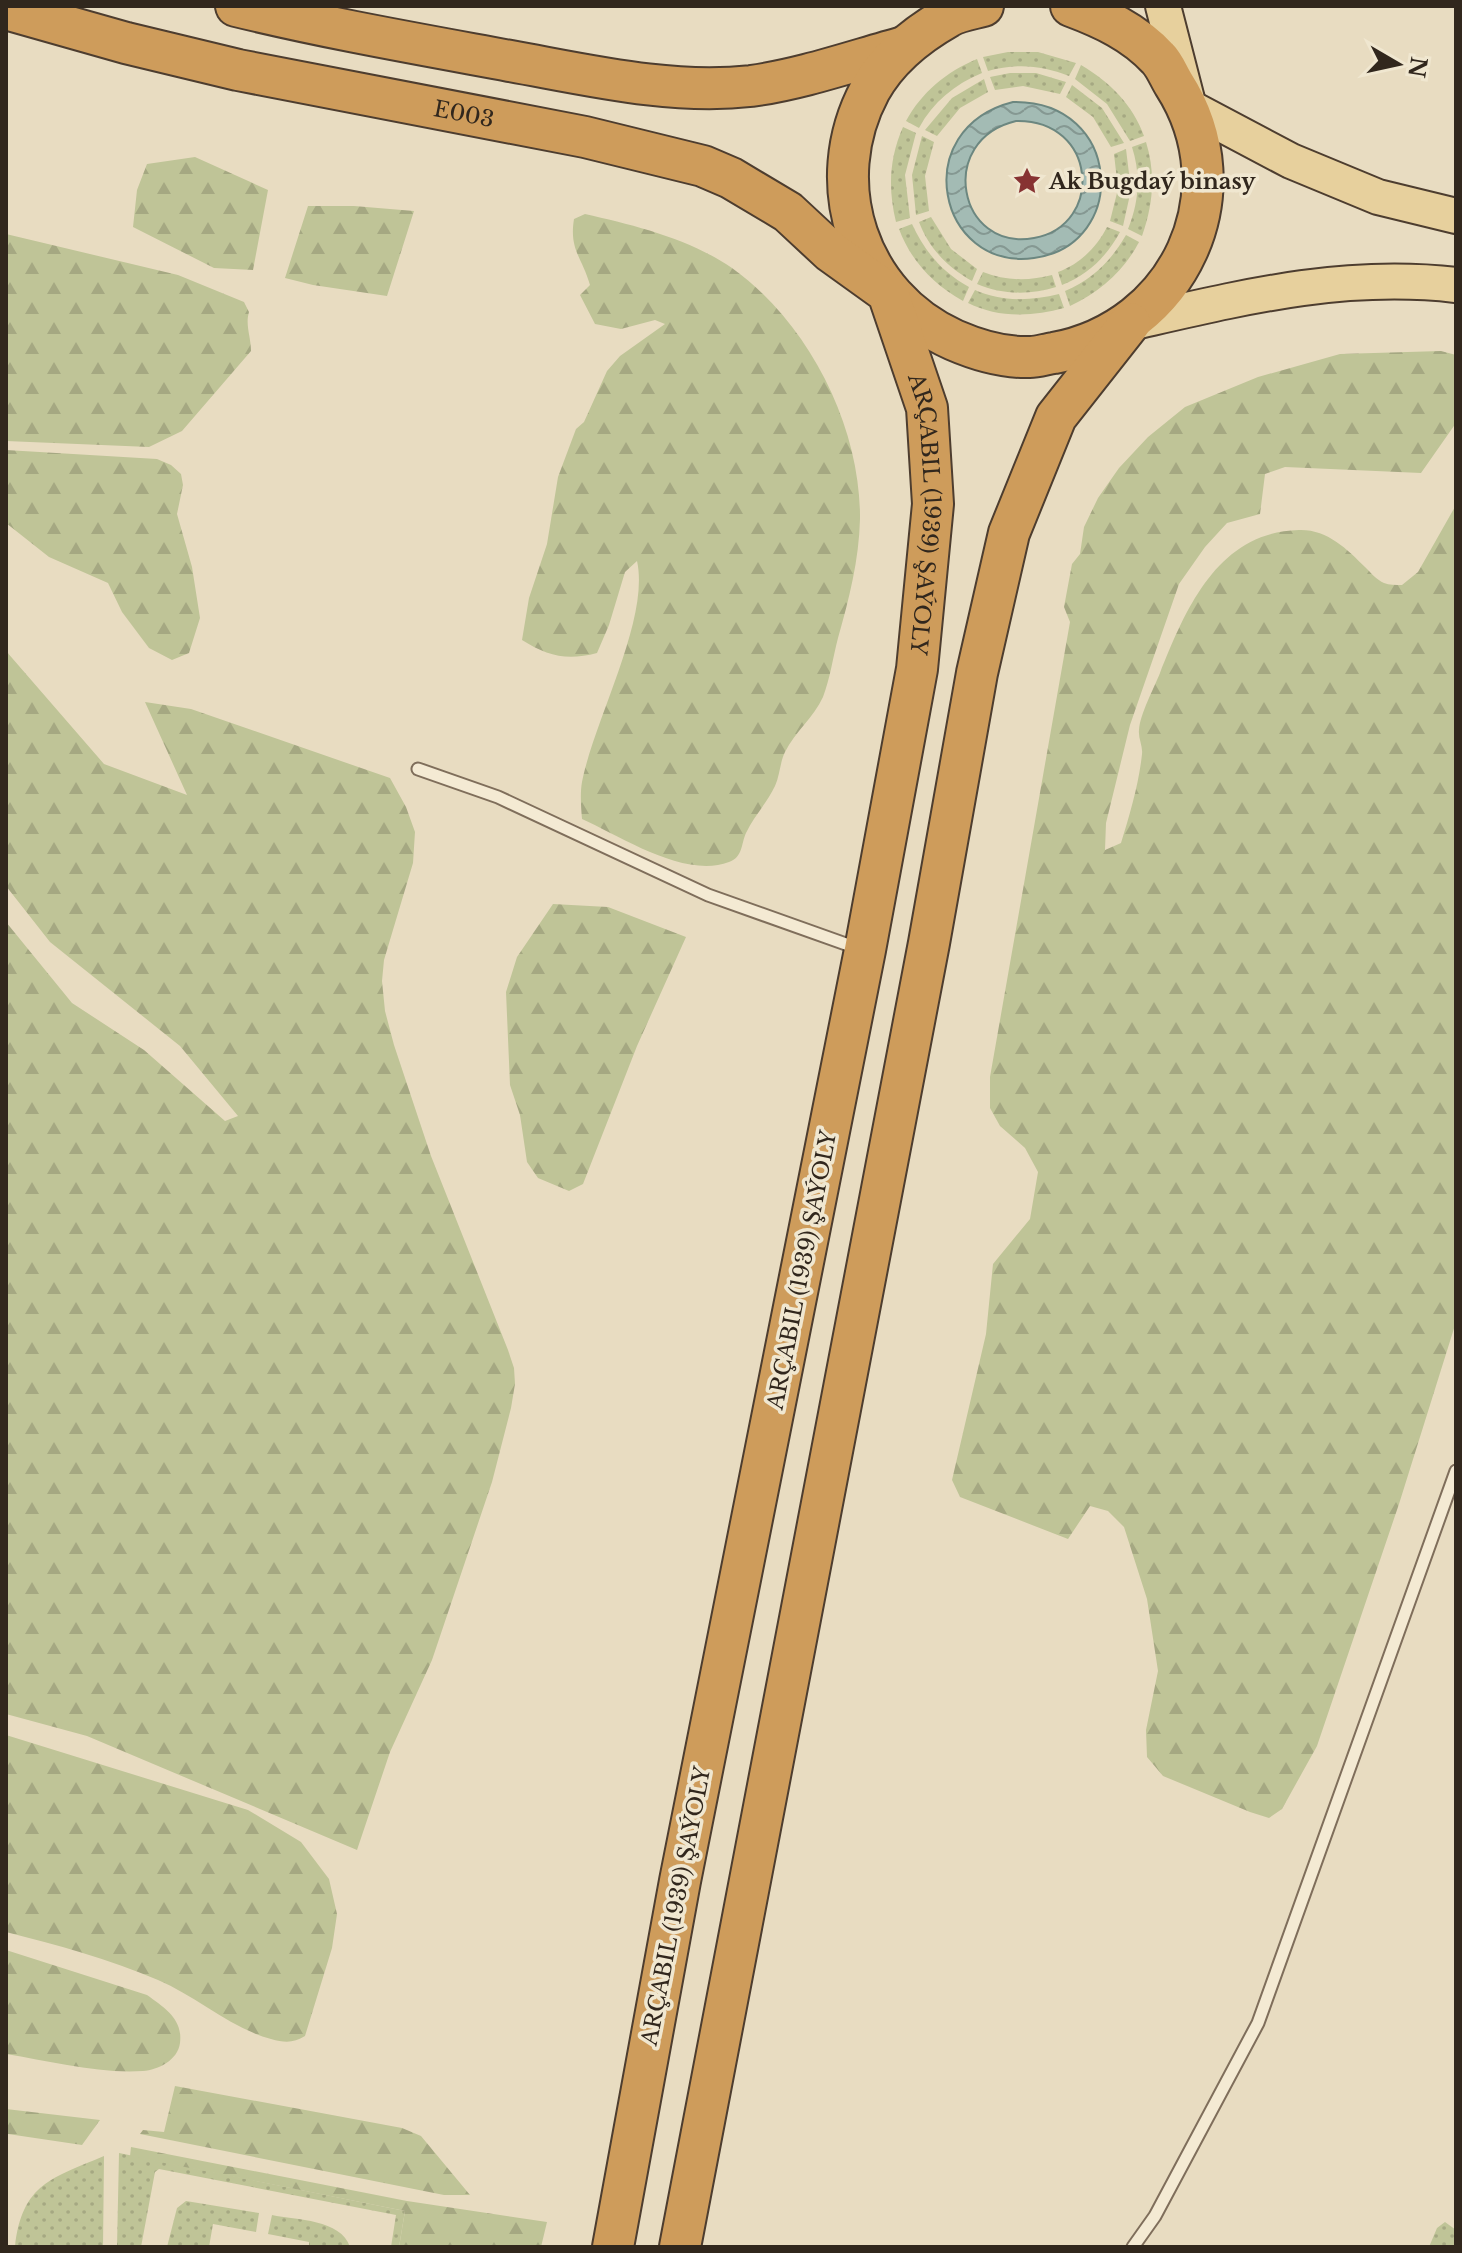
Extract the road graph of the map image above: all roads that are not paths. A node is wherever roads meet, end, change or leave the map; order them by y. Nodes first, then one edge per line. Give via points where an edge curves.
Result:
1 (236, 6) edge
2 (946, 6) edge
3 (983, 6) edge
4 (1071, 6) edge
5 (1163, 6) edge
6 (6, 9) edge
7 (904, 47) junction
8 (1189, 107) junction
9 (1456, 216) edge
10 (1456, 285) edge
11 (888, 293) junction
12 (1130, 323) junction
13 (418, 769) dead end
14 (865, 950) junction
15 (1456, 1471) edge
16 (610, 2241) edge
17 (680, 2247) edge
18 (1133, 2247) edge

1 - 7 highway via 524,63 679,87 781,81
2 - 7 main road
3 - 7 highway via 951,15
4 - 8 highway via 1115,23 1159,59
5 - 8 main road
6 - 11 highway, E003 via 238,70 585,137 703,166 788,212 831,252
7 - 11 highway via 870,89 851,140 847,194 860,247
8 - 9 main road via 1291,161 1378,197
8 - 12 highway via 1202,153 1202,202 1190,248 1165,290
10 - 12 main road via 1341,283 1270,291
11 - 12 highway via 928,329 977,351 1030,357 1082,348
11 - 14 highway, ARÇABIL (1939) ŞAÝOLY via 927,408 933,504 917,669
12 - 17 highway via 1056,417 1009,533 977,673
13 - 14 lane via 498,797 708,895
14 - 16 highway, ARÇABIL (1939) ŞAÝOLY
15 - 18 lane via 1258,2023 1155,2216

